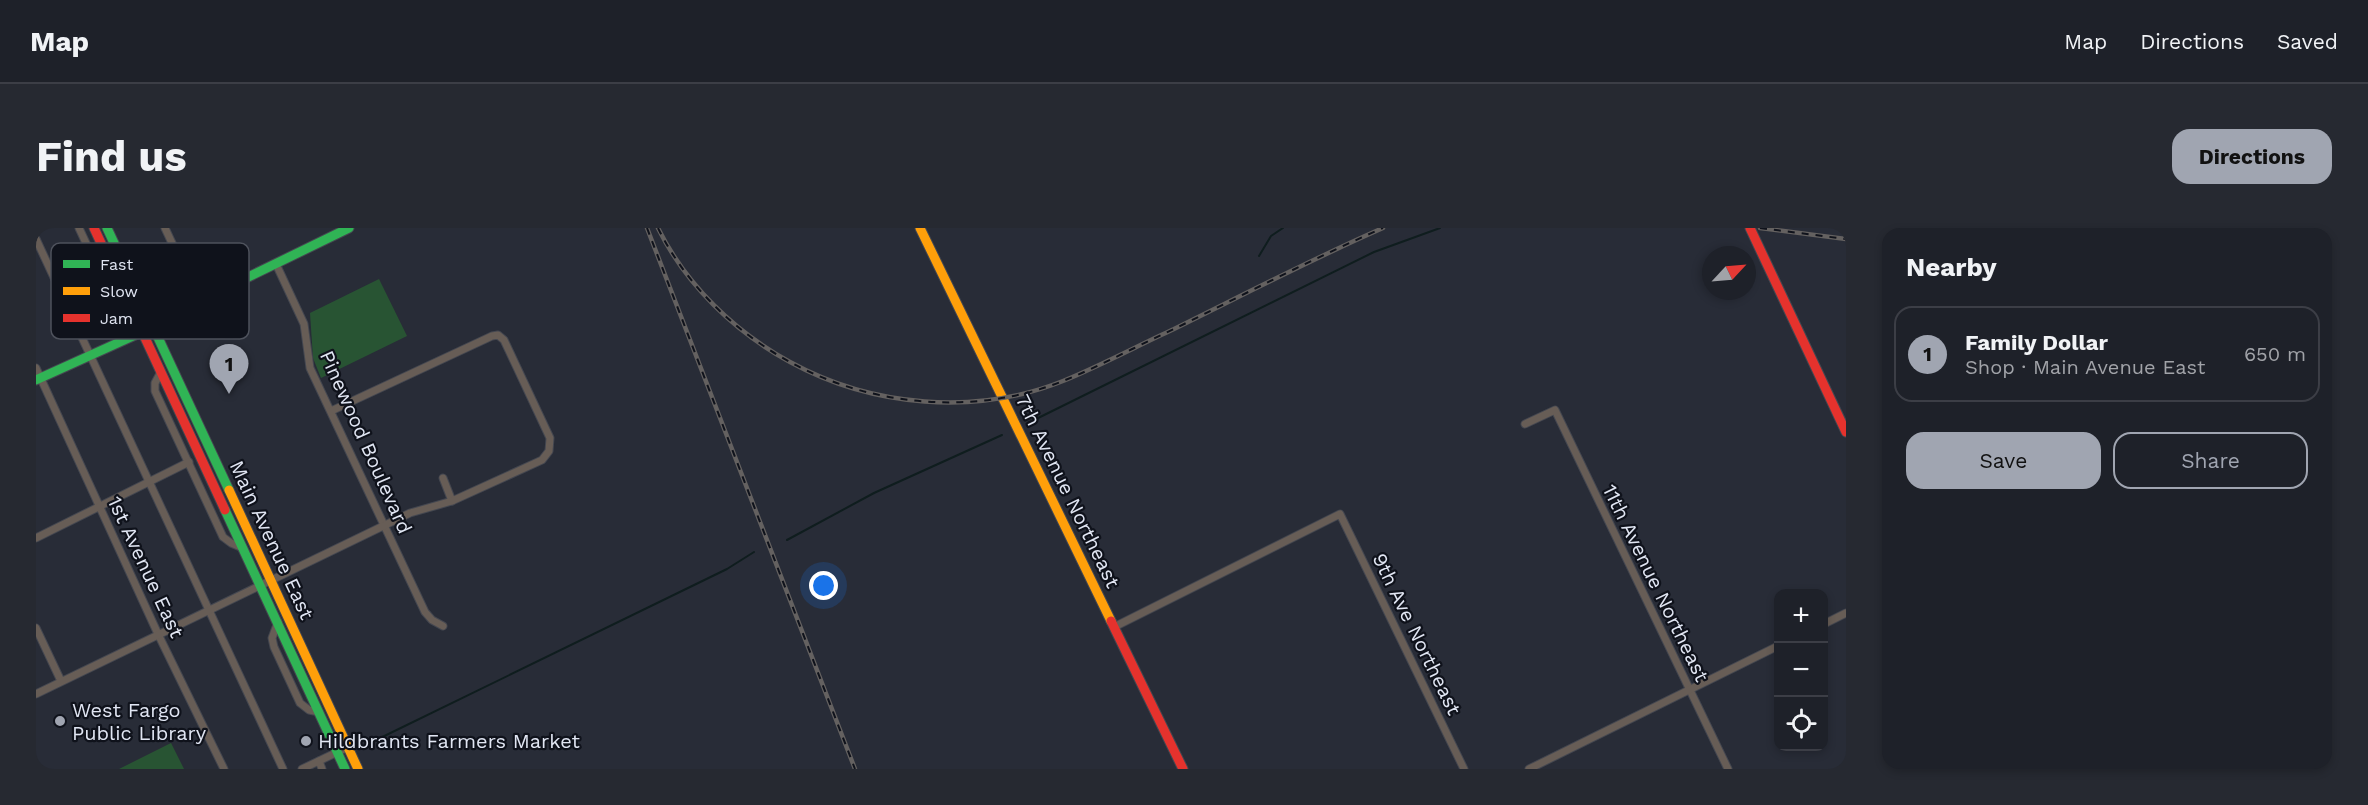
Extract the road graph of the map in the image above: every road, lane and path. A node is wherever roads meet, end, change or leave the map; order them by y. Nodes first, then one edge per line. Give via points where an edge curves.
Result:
1 (79, 228) edge
2 (94, 228) edge
3 (107, 228) edge
4 (165, 228) edge
5 (349, 228) edge
6 (920, 228) edge
7 (1750, 228) edge
8 (36, 239) edge
9 (86, 243) edge
10 (101, 243) edge
11 (114, 243) edge
12 (172, 243) edge
13 (276, 264) junction
14 (51, 271) edge
15 (249, 277) edge
16 (83, 339) edge
17 (125, 339) edge
18 (145, 339) edge
19 (159, 339) edge
20 (90, 354) junction
21 (161, 372) junction
22 (37, 375) edge
23 (331, 411) junction
24 (1526, 424) dead end
25 (1846, 432) edge
26 (189, 462) junction
27 (443, 478) dead end
28 (149, 480) junction
29 (452, 501) junction
30 (100, 507) junction
31 (384, 526) junction
32 (36, 538) edge
33 (243, 548) junction
34 (271, 580) junction
35 (261, 585) junction
36 (208, 610) junction
37 (1846, 613) edge
38 (278, 622) junction
39 (1828, 622) edge
40 (443, 626) dead end
41 (36, 627) edge
42 (1114, 627) junction
43 (158, 634) junction
44 (1774, 648) edge
45 (61, 681) junction
46 (1688, 690) junction
47 (36, 694) edge
48 (319, 712) junction
49 (348, 747) junction
50 (338, 752) junction
51 (319, 761) junction
52 (224, 769) edge
53 (282, 769) edge
54 (302, 769) edge
55 (322, 769) edge
56 (345, 769) edge
57 (358, 769) edge
58 (1183, 769) edge
59 (1464, 769) edge
60 (1529, 769) edge
61 (1728, 769) edge

1 - 9 street
2 - 10 main road, Main Avenue East
3 - 11 main road, Main Avenue East
4 - 12 street
5 - 13 main road
6 - 42 main road, 7th Avenue Northeast
7 - 25 main road
8 - 14 street
13 - 15 main road
13 - 23 street, Pinewood Boulevard via 304,324 310,368
16 - 20 street
17 - 20 main road
18 - 21 main road, Main Avenue East
19 - 34 main road, Main Avenue East
20 - 22 main road
20 - 28 street
21 - 26 street via 155,392
21 - 33 main road, Main Avenue East
22 - 30 street, 1st Avenue East
23 - 29 street via 498,335 504,340 550,438 549,451 543,460
23 - 31 street, Pinewood Boulevard
24 - 46 street, 11th Avenue Northeast via 1555,410
26 - 28 street
26 - 33 street via 223,537
27 - 29 street
28 - 30 street
28 - 36 street
29 - 31 street via 410,513
30 - 32 street
30 - 43 street, 1st Avenue East
31 - 34 street
31 - 40 street, Pinewood Boulevard via 425,612
33 - 35 main road, Main Avenue East
34 - 35 street
34 - 49 main road, Main Avenue East
35 - 36 street
35 - 38 main road, Main Avenue East
36 - 43 street
36 - 53 street
37 - 39 street
38 - 48 main road, Main Avenue East
38 - 48 street via 272,638 274,648 300,703
41 - 45 street
42 - 58 main road, 7th Avenue Northeast
42 - 59 street, 9th Ave Northeast via 1340,514
43 - 45 street
43 - 52 street, 1st Avenue East
44 - 46 street
45 - 47 street
46 - 60 street
46 - 61 street, 11th Avenue Northeast
48 - 50 main road, Main Avenue East
49 - 50 street
49 - 57 main road, Main Avenue East
50 - 51 street
50 - 56 main road, Main Avenue East
51 - 54 street
51 - 55 street

